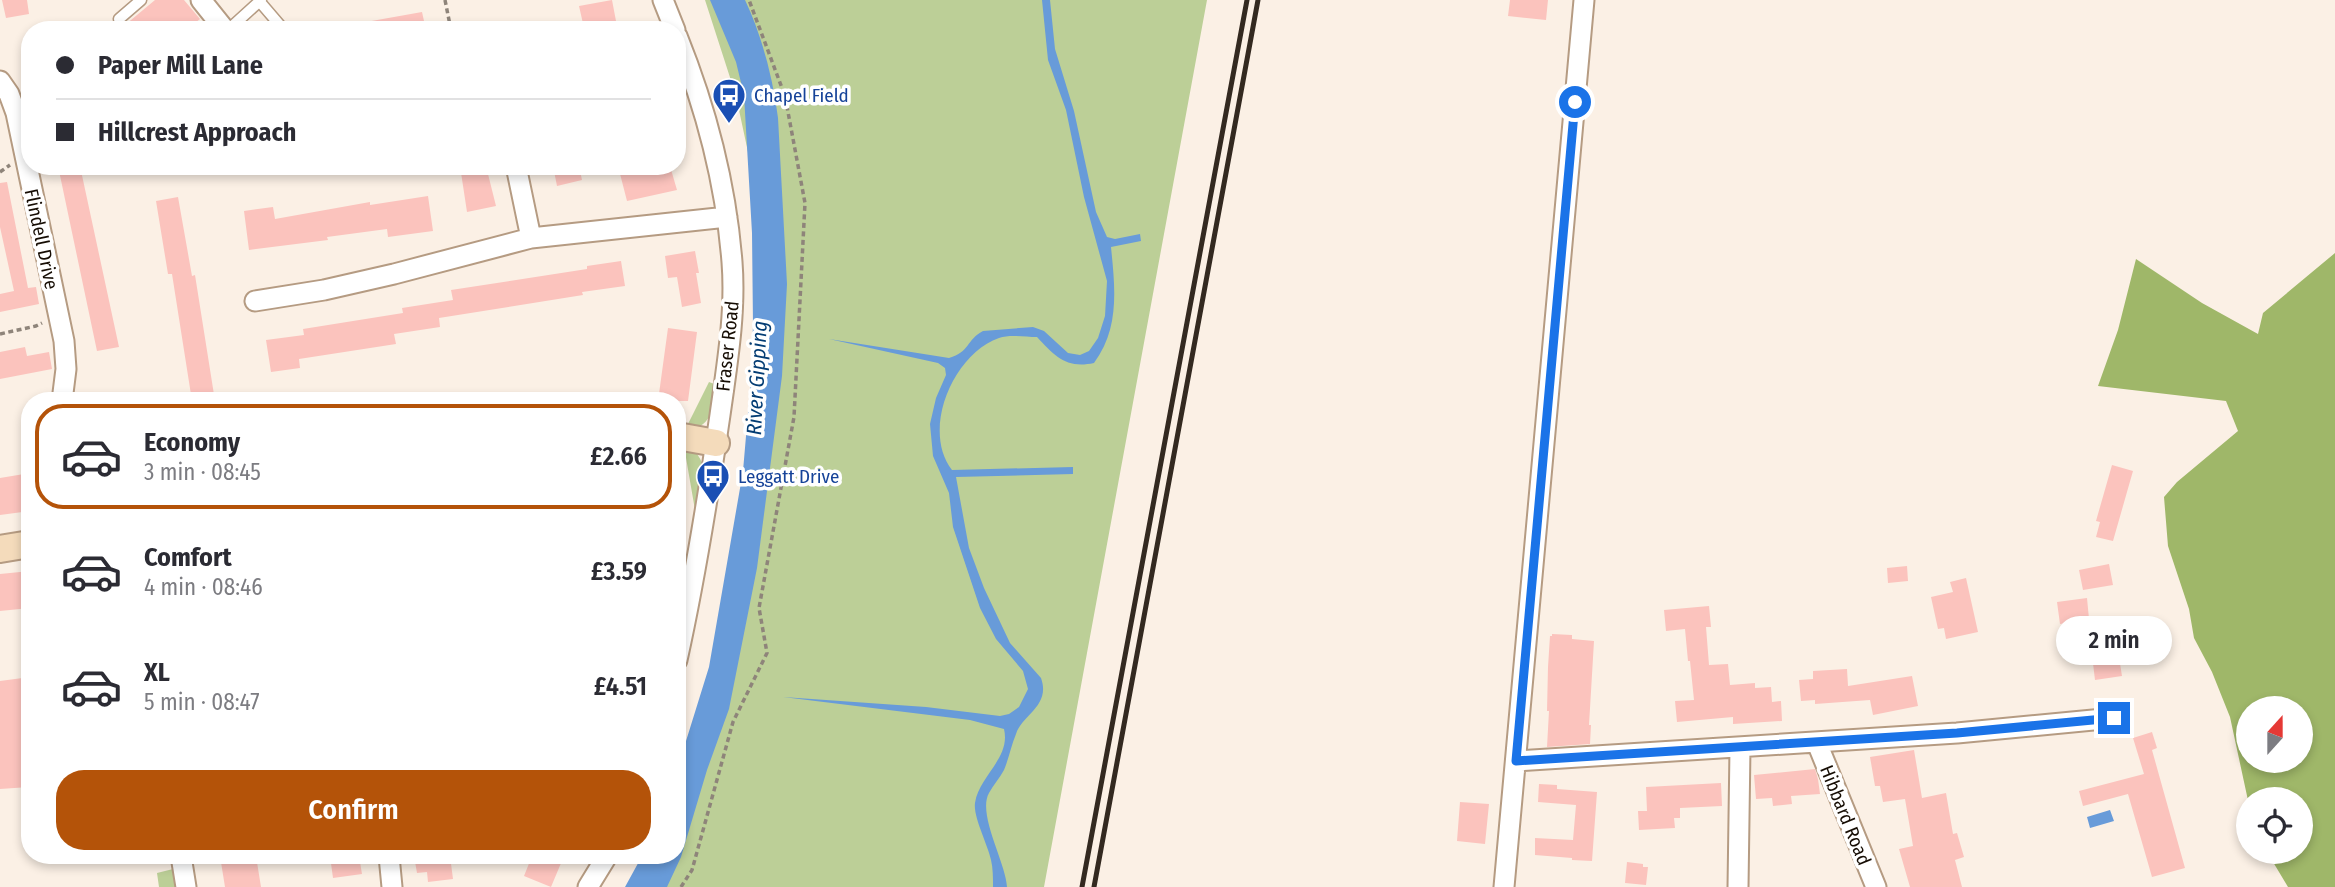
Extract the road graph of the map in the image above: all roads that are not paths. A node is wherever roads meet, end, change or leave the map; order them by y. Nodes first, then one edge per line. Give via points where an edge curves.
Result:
1 (141, 0) edge
2 (201, 0) edge
3 (663, 0) edge
4 (1584, 0) edge
5 (261, 1) edge
6 (119, 19) dead end
7 (218, 21) edge
8 (237, 21) edge
9 (277, 21) edge
10 (671, 21) edge
11 (686, 62) edge
12 (0, 81) edge
13 (21, 137) edge
14 (29, 175) edge
15 (518, 175) edge
16 (727, 217) junction
17 (531, 238) junction
18 (254, 301) dead end
19 (63, 392) edge
20 (686, 438) edge
21 (716, 443) junction
22 (21, 546) edge
23 (0, 549) edge
24 (686, 614) edge
25 (2114, 718) dead end
26 (1817, 743) junction
27 (1740, 748) junction
28 (1516, 761) junction
29 (182, 864) edge
30 (390, 864) edge
31 (602, 864) edge
32 (186, 887) edge
33 (392, 887) edge
34 (587, 887) edge
35 (1504, 887) edge
36 (1738, 887) edge
37 (1876, 887) edge

1 - 6 lane
2 - 7 street
3 - 10 street
4 - 28 street
5 - 8 lane
5 - 9 lane
11 - 16 street, Fraser Road via 705,117
12 - 13 street, Flindell Drive via 9,94
14 - 19 street, Flindell Drive via 64,341
15 - 17 street
16 - 17 street
16 - 21 street, Fraser Road via 733,294
17 - 18 street via 324,290
20 - 21 street
21 - 24 street, Fraser Road
22 - 23 street
25 - 26 street
26 - 27 street
26 - 37 street, Hibbard Road
27 - 28 street
27 - 36 street
28 - 35 street
29 - 32 street
30 - 33 street
31 - 34 street

